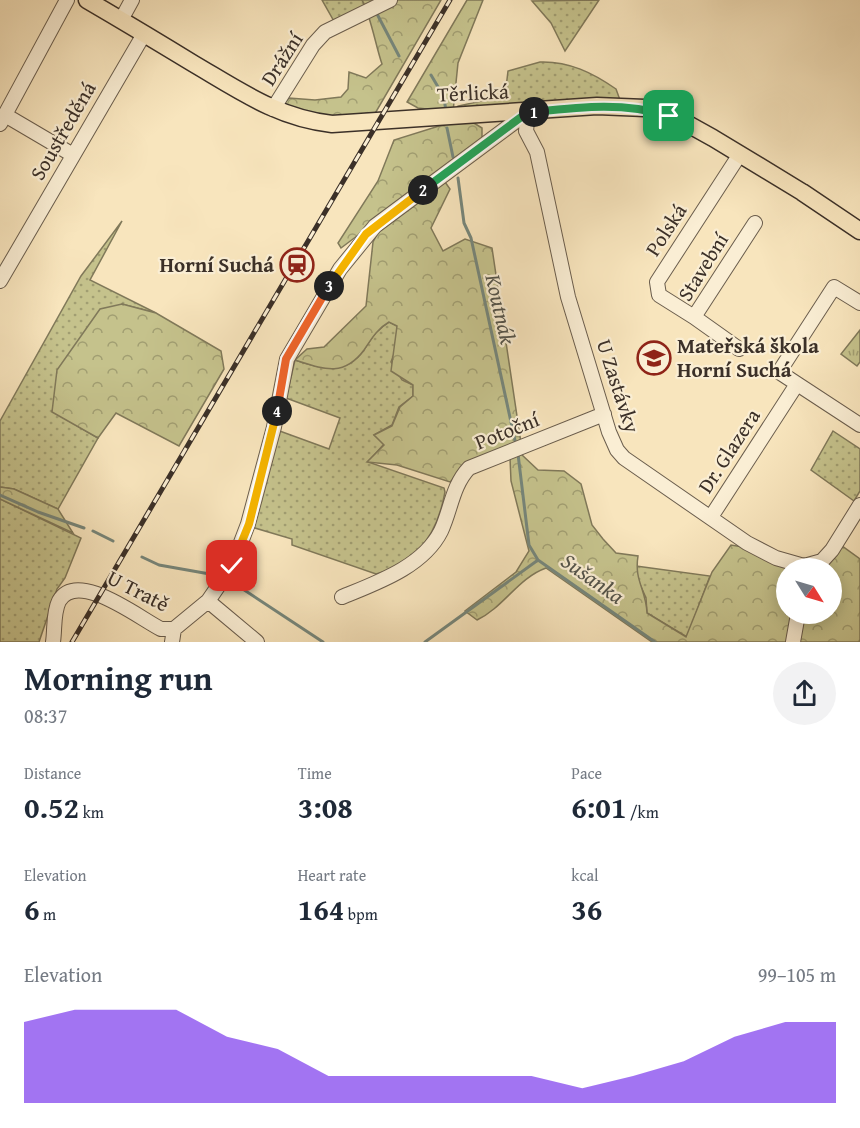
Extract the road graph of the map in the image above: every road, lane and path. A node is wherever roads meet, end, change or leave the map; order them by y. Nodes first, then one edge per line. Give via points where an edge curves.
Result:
1 (67, 0) edge
2 (87, 0) edge
3 (132, 0) edge
4 (380, 5) edge
5 (121, 20) junction
6 (144, 34) junction
7 (273, 109) junction
8 (528, 112) junction
9 (3, 120) edge
10 (740, 154) junction
11 (73, 156) junction
12 (755, 223) dead end
13 (860, 231) edge
14 (0, 281) edge
15 (860, 303) edge
16 (694, 317) junction
17 (739, 349) dead end
18 (797, 384) junction
19 (604, 414) junction
20 (860, 425) edge
21 (860, 505) edge
22 (711, 518) junction
23 (778, 558) edge
24 (823, 558) edge
25 (342, 597) dead end
26 (208, 600) junction
27 (796, 624) edge
28 (173, 636) edge
29 (53, 642) edge
30 (257, 642) edge
31 (793, 642) edge

1 - 9 street
2 - 5 main road, Těrlická
3 - 5 street
4 - 7 street, Drážní via 326,32 313,45
5 - 6 main road, Těrlická
6 - 7 main road, Těrlická
6 - 11 street, Soustředěná
7 - 8 main road, Těrlická via 301,120 332,124
8 - 10 main road, Těrlická via 597,106 645,108 686,123
8 - 19 street, U Zastávky via 526,131 537,152 568,297
8 - 26 street via 375,226 339,269 286,359 274,427 249,524 232,566
9 - 11 street
10 - 13 main road, Těrlická
10 - 16 street, Polská via 657,282 659,295
11 - 14 street, Soustředěná
12 - 16 street, Stavební
15 - 18 street via 834,287 779,372
16 - 17 street, Stavební
18 - 20 street
18 - 22 street, Dr. Glazera
19 - 22 street, U Zastávky via 617,450 624,458
19 - 25 street, Potoční via 470,468 457,485 441,532 429,549 381,581
21 - 24 street via 832,550
22 - 23 street, U Zastávky
26 - 28 street
26 - 30 street
27 - 31 street
28 - 29 street, U Tratě via 93,591 76,588 59,601

